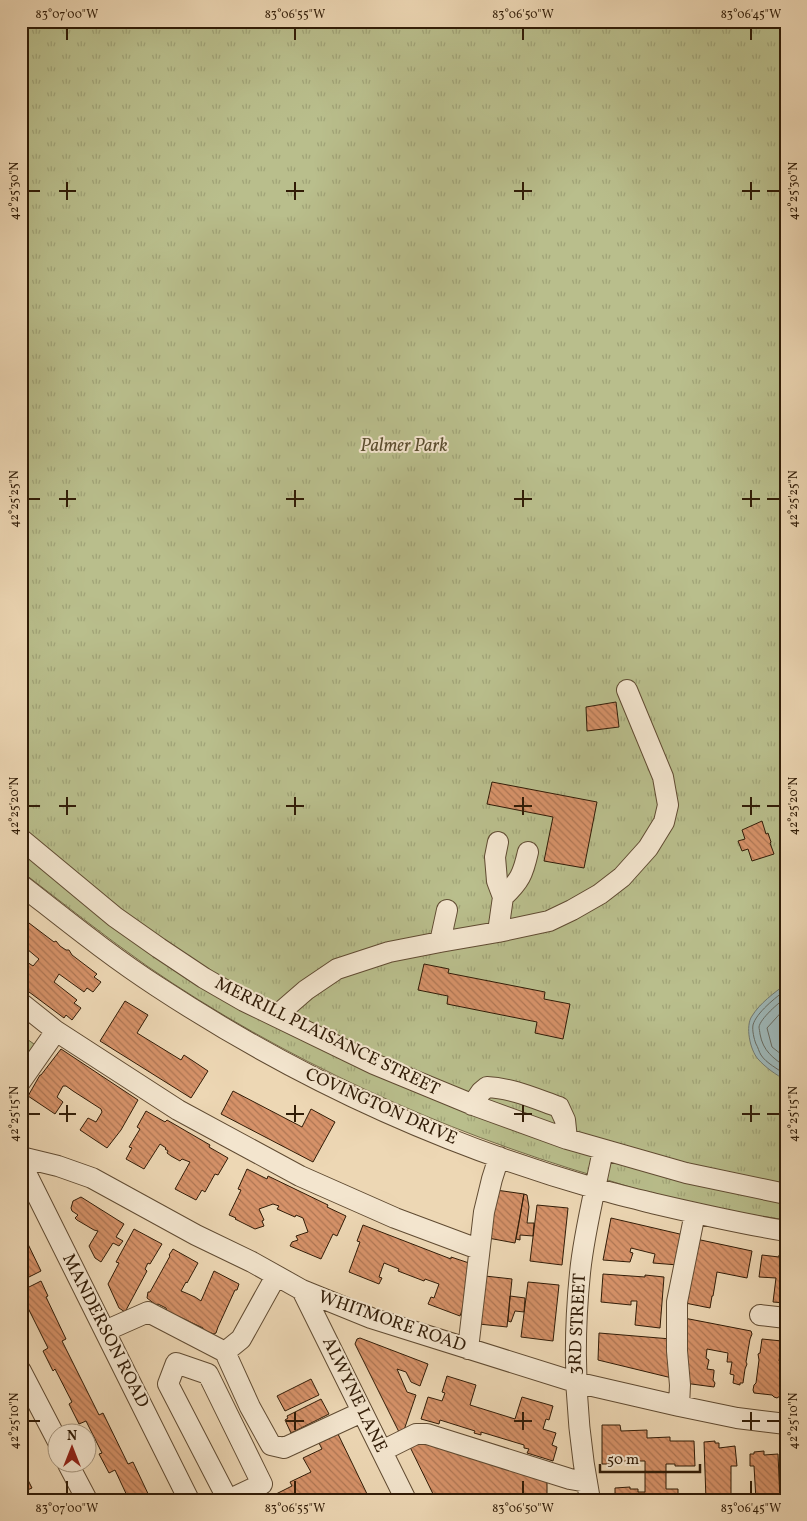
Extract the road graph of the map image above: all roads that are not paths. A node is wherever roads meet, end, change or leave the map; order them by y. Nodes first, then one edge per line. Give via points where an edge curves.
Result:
1 (627, 690) dead end
2 (21, 839) edge
3 (498, 842) dead end
4 (528, 852) dead end
5 (21, 885) edge
6 (503, 897) junction
7 (447, 910) dead end
8 (498, 932) junction
9 (440, 942) junction
10 (21, 1003) edge
11 (276, 1016) junction
12 (56, 1032) junction
13 (21, 1081) edge
14 (472, 1105) junction
15 (567, 1139) junction
16 (603, 1150) junction
17 (21, 1156) edge
18 (499, 1157) junction
19 (21, 1163) edge
20 (595, 1189) junction
21 (786, 1194) edge
22 (695, 1213) junction
23 (786, 1231) edge
24 (478, 1249) junction
25 (276, 1276) junction
26 (302, 1290) junction
27 (760, 1315) dead end
28 (786, 1318) edge
29 (106, 1331) junction
30 (468, 1349) junction
31 (224, 1352) junction
32 (21, 1371) edge
33 (575, 1382) junction
34 (679, 1406) junction
35 (362, 1412) junction
36 (49, 1424) edge
37 (786, 1424) edge
38 (382, 1451) junction
39 (73, 1474) edge
40 (588, 1491) edge
41 (86, 1500) edge
42 (189, 1500) edge
43 (228, 1500) edge
44 (406, 1500) edge

1 - 8 street via 662,778 668,804 664,822 648,848 622,877 600,894 549,921
2 - 11 street, MERRILL PLAISANCE STREET via 115,917 159,948 244,1001
3 - 6 street via 494,857
4 - 6 street via 519,880
5 - 18 street, COVINGTON DRIVE via 121,962 241,1038 358,1100
6 - 8 street
7 - 9 street
8 - 9 street
9 - 11 street via 389,952 337,969
10 - 12 street
11 - 14 street, MERRILL PLAISANCE STREET via 374,1064
12 - 13 street
12 - 24 street via 178,1110 300,1176 395,1218
14 - 15 street, MERRILL PLAISANCE STREET
14 - 15 street via 488,1087 501,1087 537,1099 559,1107 565,1120
15 - 16 street, MERRILL PLAISANCE STREET
16 - 20 street, 3RD STREET
16 - 21 street, MERRILL PLAISANCE STREET via 686,1173
17 - 25 street, WHITMORE ROAD via 92,1178
18 - 20 street, COVINGTON DRIVE
18 - 24 street
19 - 29 street, MANDERSON ROAD
20 - 22 street, COVINGTON DRIVE
20 - 33 street, 3RD STREET via 580,1272
22 - 23 street, COVINGTON DRIVE
22 - 34 street via 677,1302
24 - 30 street
25 - 26 street, WHITMORE ROAD
25 - 31 street via 241,1339
26 - 30 street, WHITMORE ROAD via 371,1318
26 - 35 street, ALWYNE LANE
27 - 28 street
29 - 31 street via 148,1312
29 - 42 street, MANDERSON ROAD
30 - 33 street, WHITMORE ROAD
31 - 35 street via 271,1445 284,1448
32 - 36 street
33 - 34 street, WHITMORE ROAD
33 - 40 street, 3RD STREET
34 - 37 street, WHITMORE ROAD
35 - 38 street, ALWYNE LANE
38 - 40 street via 416,1434 427,1434 570,1479
38 - 44 street, ALWYNE LANE
39 - 41 street
43 - 43 street via 168,1384 176,1363 208,1374 262,1484

